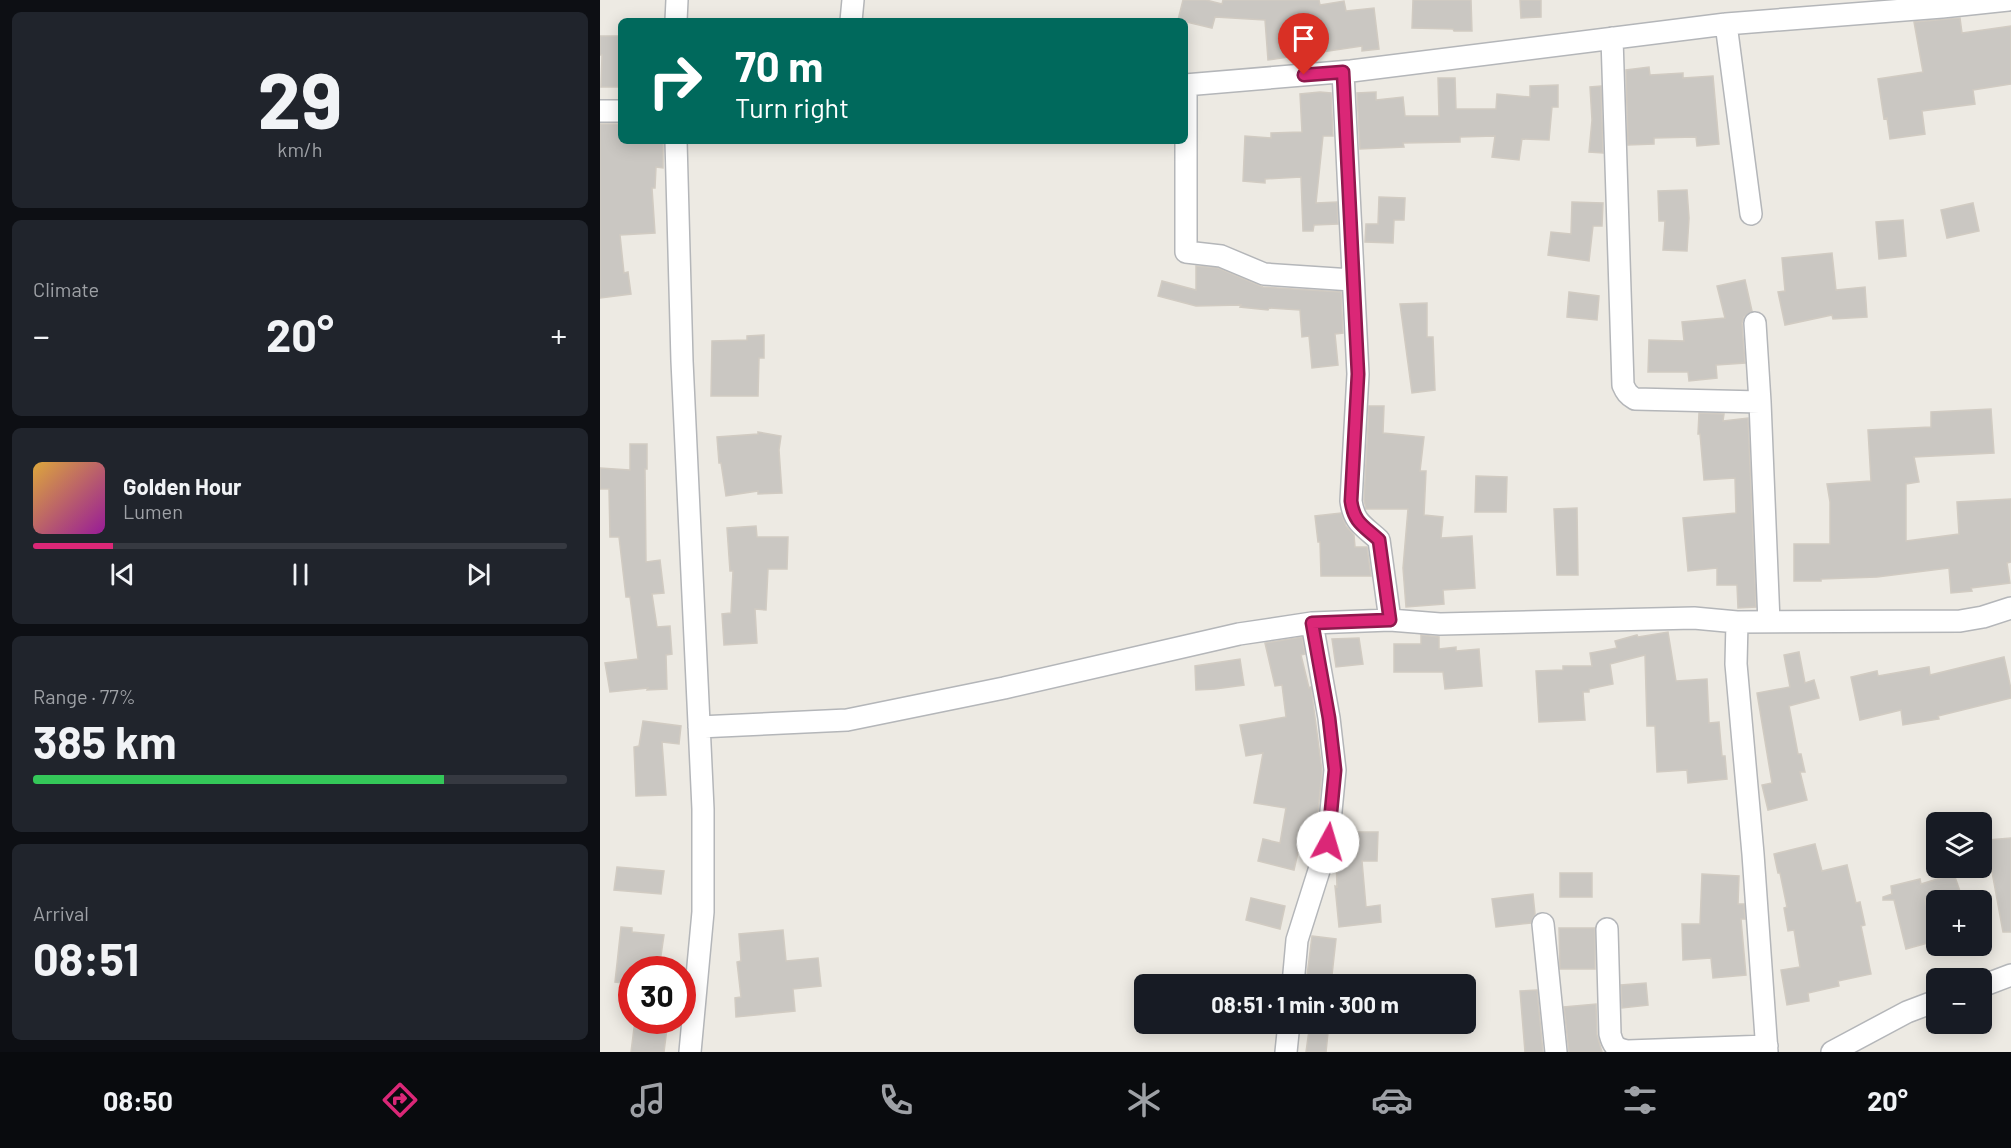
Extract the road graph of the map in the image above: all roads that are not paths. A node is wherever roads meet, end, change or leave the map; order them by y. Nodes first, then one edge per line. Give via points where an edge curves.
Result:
1 (676, 0) edge
2 (854, 0) edge
3 (2008, 0) edge
4 (1941, 4) edge
5 (1851, 7) edge
6 (676, 18) edge
7 (851, 18) edge
8 (1726, 24) junction
9 (1612, 38) junction
10 (1343, 72) junction
11 (1188, 85) edge
12 (600, 111) edge
13 (618, 111) edge
14 (676, 144) edge
15 (1185, 144) edge
16 (1751, 213) dead end
17 (1352, 280) junction
18 (1755, 323) dead end
19 (1760, 402) junction
20 (2011, 608) edge
21 (1390, 620) junction
22 (1737, 622) junction
23 (1769, 622) junction
24 (1312, 623) junction
25 (699, 727) junction
26 (1543, 924) dead end
27 (1607, 929) dead end
28 (1294, 974) edge
29 (2011, 975) edge
30 (1992, 982) edge
31 (1926, 1004) edge
32 (1288, 1034) edge
33 (1767, 1049) edge
34 (690, 1052) edge
35 (1286, 1052) edge
36 (1556, 1052) edge
37 (1832, 1052) edge

1 - 6 street
2 - 7 street
3 - 4 street
4 - 5 street
5 - 8 street
8 - 9 street
8 - 16 street
9 - 10 street
9 - 19 street via 1625,390 1635,399
10 - 11 street
10 - 17 street
12 - 13 street
14 - 25 street
15 - 17 street via 1186,252 1221,256 1264,274
17 - 21 street via 1358,374 1352,513 1379,540
18 - 19 street
19 - 23 street
20 - 23 street via 1960,621
21 - 22 street via 1440,624 1694,618
21 - 24 street
22 - 23 street
22 - 33 street via 1736,664
24 - 25 street via 1239,634 848,720
24 - 28 street via 1335,770 1328,842 1297,940
25 - 34 street via 703,912
26 - 36 street
27 - 33 street via 1610,1034 1618,1049
29 - 30 street
31 - 37 street
32 - 35 street

